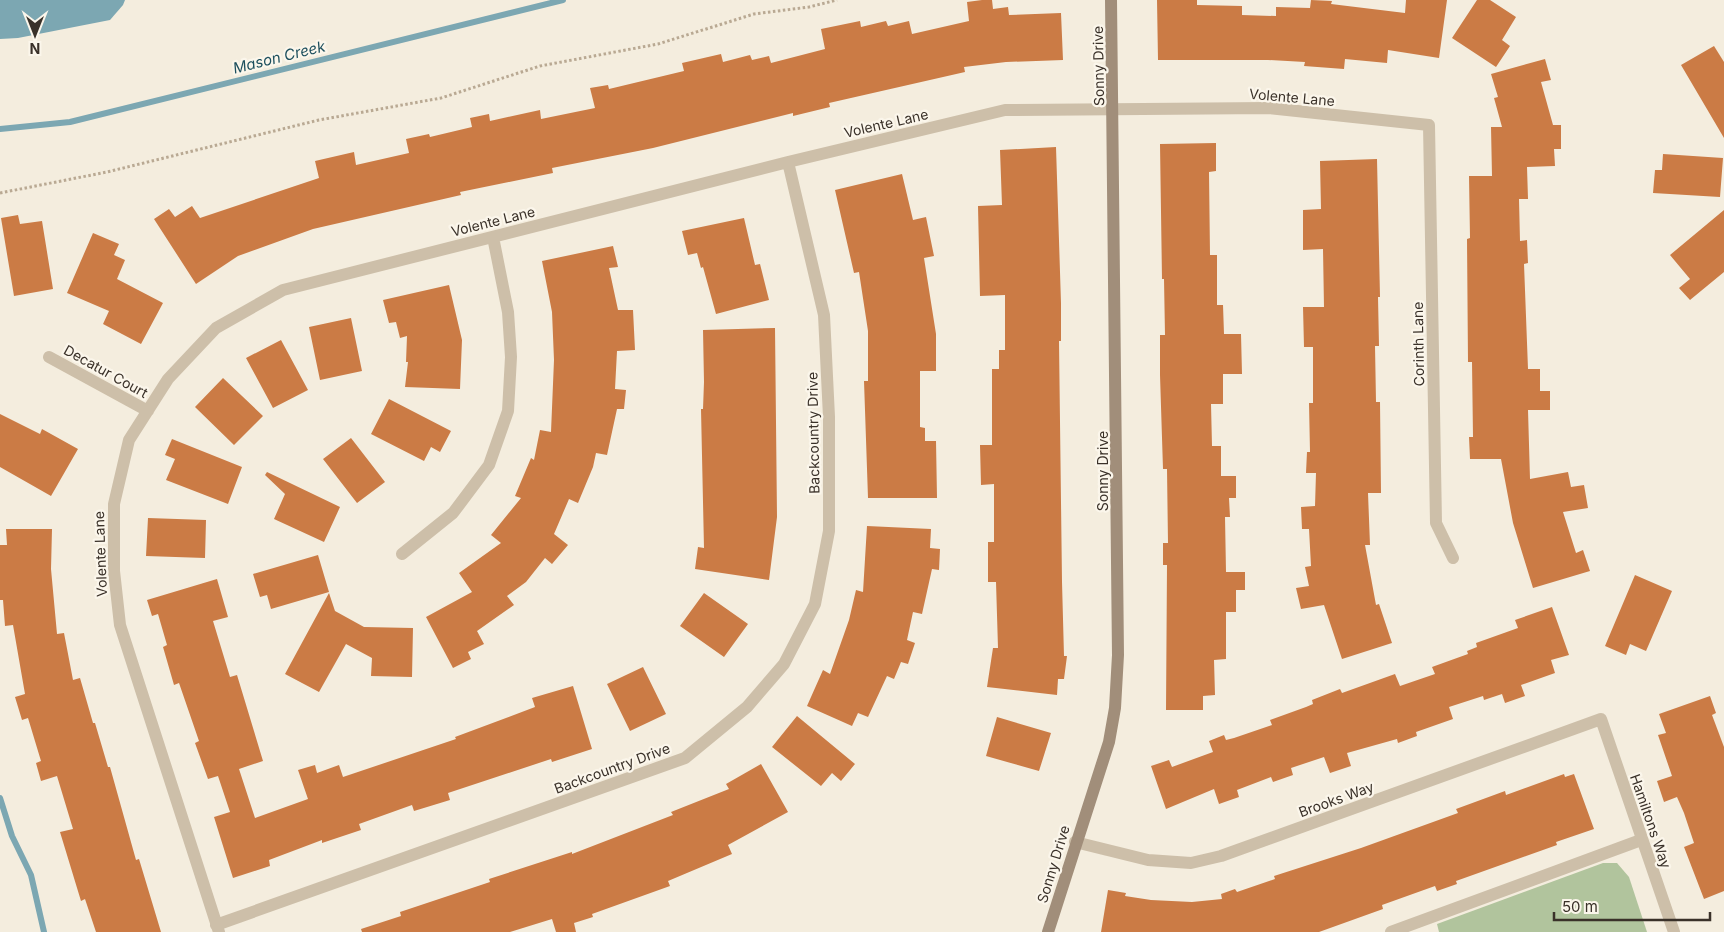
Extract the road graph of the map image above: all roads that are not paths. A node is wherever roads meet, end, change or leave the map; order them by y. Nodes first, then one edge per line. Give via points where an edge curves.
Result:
1 (1111, 0) edge
2 (1114, 108) junction
3 (1430, 125) joint
4 (788, 162) junction
5 (493, 236) junction
6 (49, 357) dead end
7 (148, 411) junction
8 (402, 554) dead end
9 (1453, 558) dead end
10 (1601, 719) joint
11 (1641, 840) junction
12 (1075, 842) junction
13 (218, 928) edge
14 (1048, 932) edge
15 (1391, 932) edge
16 (1674, 932) edge

1 - 2 street, Sonny Drive
2 - 3 street, Volente Lane via 1269,108
2 - 4 street, Volente Lane via 1005,110
2 - 12 street, Sonny Drive via 1118,655 1109,742
3 - 9 street, Corinth Lane via 1436,523
4 - 5 street, Volente Lane
4 - 13 street, Backcountry Drive via 824,315 829,416 829,531 814,604 784,664 747,707 685,758
5 - 7 street, Volente Lane via 283,290 216,328 168,379
5 - 8 street via 508,312 511,357 508,411 489,465 454,513
6 - 7 street, Decatur Court
7 - 13 street, Volente Lane via 129,440 114,504 114,571 120,625
10 - 11 street, Hamiltons Way
10 - 12 street, Brooks Way via 1221,856 1191,863 1148,860
11 - 15 street
11 - 16 street, Hamiltons Way
12 - 14 street, Sonny Drive

